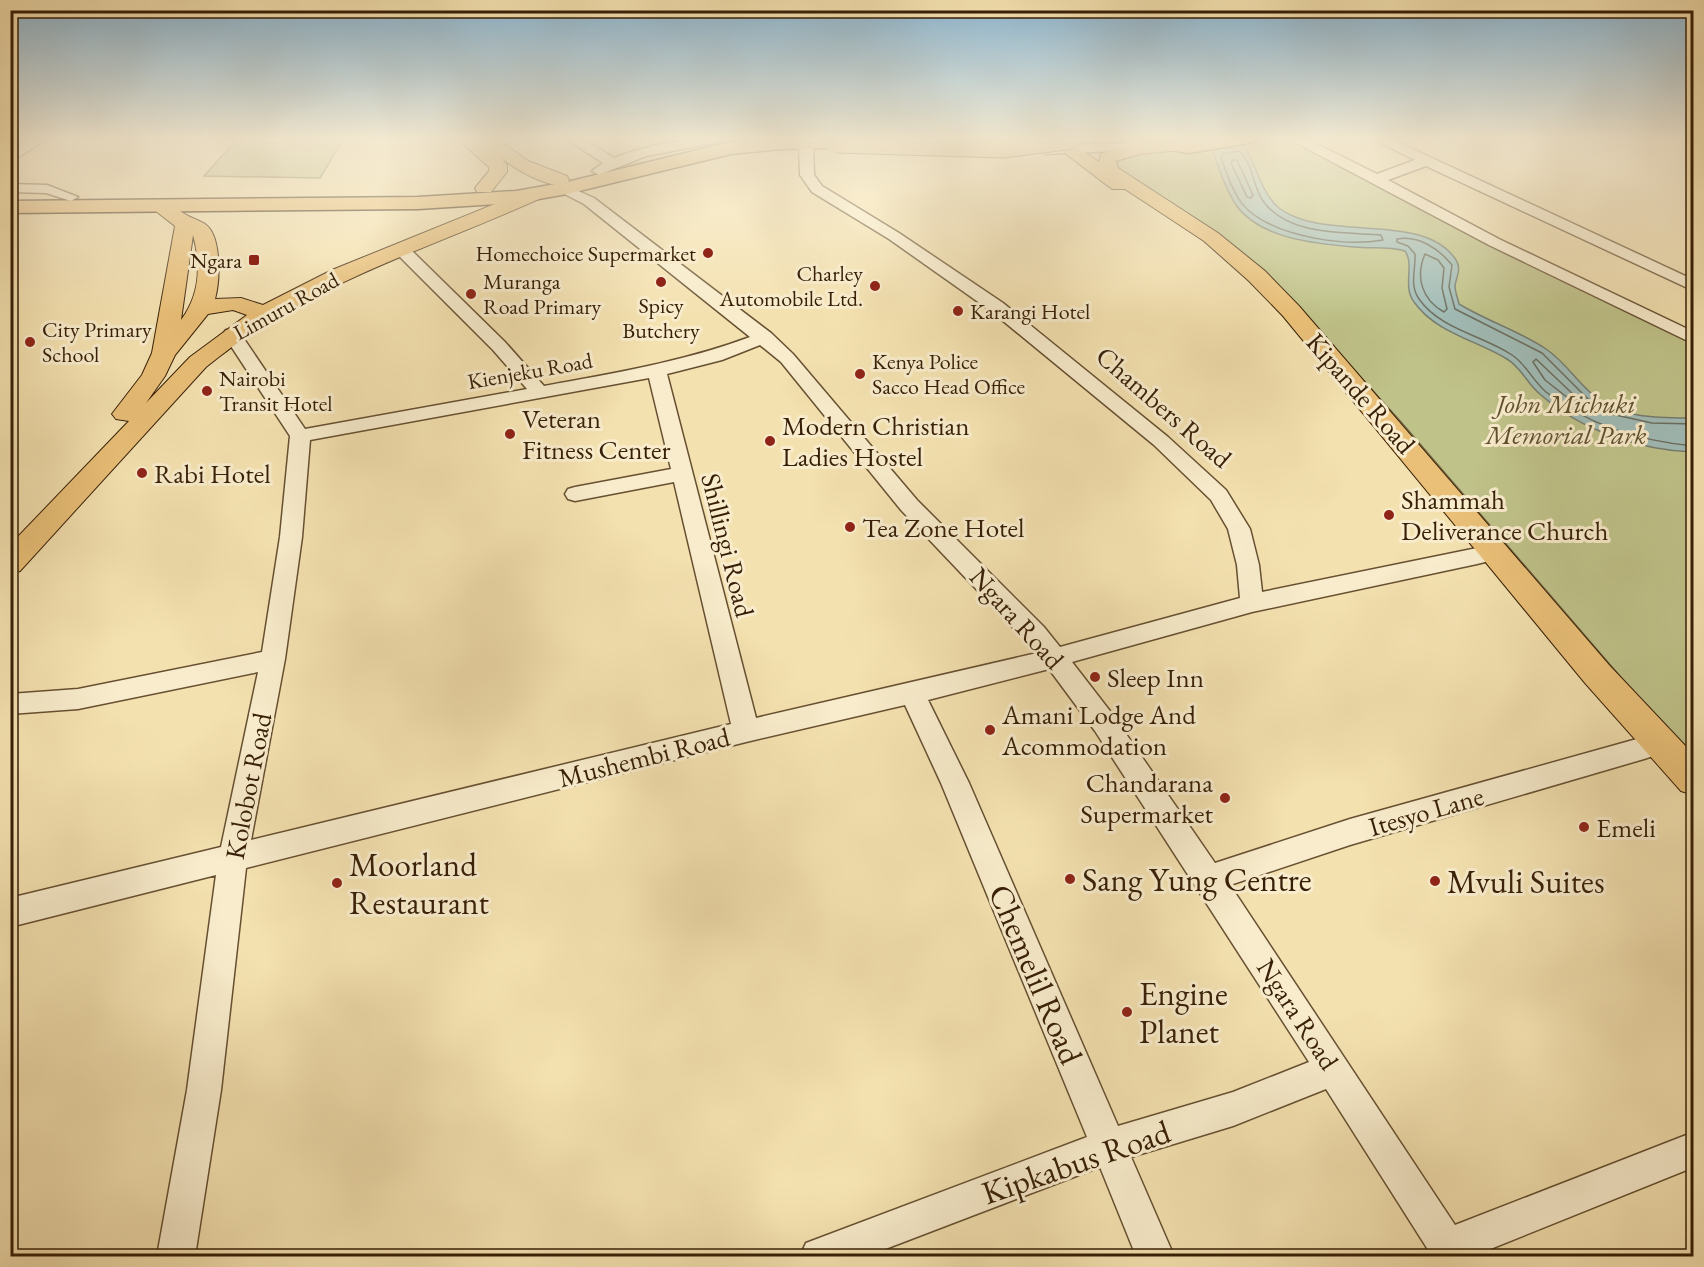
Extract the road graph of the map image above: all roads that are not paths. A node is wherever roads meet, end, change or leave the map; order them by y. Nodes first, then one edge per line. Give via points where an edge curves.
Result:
1 (494, 197) edge
2 (527, 197) edge
3 (582, 197) edge
4 (591, 197) edge
5 (830, 197) edge
6 (1140, 197) edge
7 (1150, 197) edge
8 (1410, 197) edge
9 (1503, 197) edge
10 (589, 201) junction
11 (158, 205) junction
12 (10, 207) edge
13 (185, 224) junction
14 (402, 250) junction
15 (1694, 286) edge
16 (202, 308) junction
17 (261, 315) junction
18 (232, 334) junction
19 (765, 338) junction
20 (1694, 339) edge
21 (164, 353) junction
22 (657, 371) junction
23 (541, 394) junction
24 (300, 436) junction
25 (681, 474) junction
26 (575, 494) dead end
27 (10, 538) edge
28 (1477, 556) junction
29 (10, 564) edge
30 (1252, 603) junction
31 (273, 658) junction
32 (1056, 659) junction
33 (913, 694) junction
34 (10, 704) edge
35 (746, 731) junction
36 (1644, 748) junction
37 (1694, 780) edge
38 (1694, 802) edge
39 (233, 859) junction
40 (1210, 880) junction
41 (10, 913) edge
42 (1334, 1069) junction
43 (1109, 1146) junction
44 (1694, 1149) edge
45 (1450, 1252) edge
46 (176, 1257) edge
47 (819, 1257) edge
48 (1155, 1257) edge

1 - 11 highway via 418,203
2 - 14 main road, Limuru Road
3 - 10 street, Ngara Road
4 - 10 street
5 - 30 street, Chambers Road via 997,306 1161,441 1219,495 1239,529
6 - 28 main road, Kipande Road via 1212,250 1249,284
7 - 37 main road, Kipande Road via 1211,237 1284,304 1597,674
8 - 20 street
9 - 15 street
10 - 19 street, Ngara Road
11 - 12 highway
11 - 13 main road
13 - 16 main road via 198,228 204,235 209,284
13 - 21 main road
14 - 17 main road, Limuru Road via 312,287
14 - 23 street via 499,346
16 - 17 main road via 236,303 248,305
16 - 21 main road
17 - 18 main road, Limuru Road
18 - 24 street
18 - 29 main road, Limuru Road via 198,362
19 - 22 street, Kienjeku Road
19 - 32 street, Ngara Road via 787,358 909,505 1036,633
21 - 27 main road via 139,398
22 - 23 street, Kienjeku Road
22 - 25 street, Shillingi Road
23 - 24 street, Kienjeku Road
24 - 31 street, Kolobot Road via 291,537
25 - 26 street
25 - 35 street, Shillingi Road
28 - 30 street
28 - 36 main road, Kipande Road
30 - 32 street
31 - 34 street via 78,699
31 - 39 street, Kolobot Road
32 - 33 street, Mushembi Road
32 - 40 street, Ngara Road
33 - 35 street, Mushembi Road
33 - 43 street, Chemelil Road via 955,783
35 - 39 street, Mushembi Road
36 - 38 main road, Kipande Road
36 - 40 street, Itesyo Lane via 1350,832
39 - 41 street, Mushembi Road
39 - 46 street, Kolobot Road via 204,1090
40 - 42 street, Ngara Road
42 - 43 street, Kipkabus Road via 1233,1109
42 - 45 street, Ngara Road
43 - 47 street, Kipkabus Road
43 - 48 street, Chemelil Road
44 - 45 street

